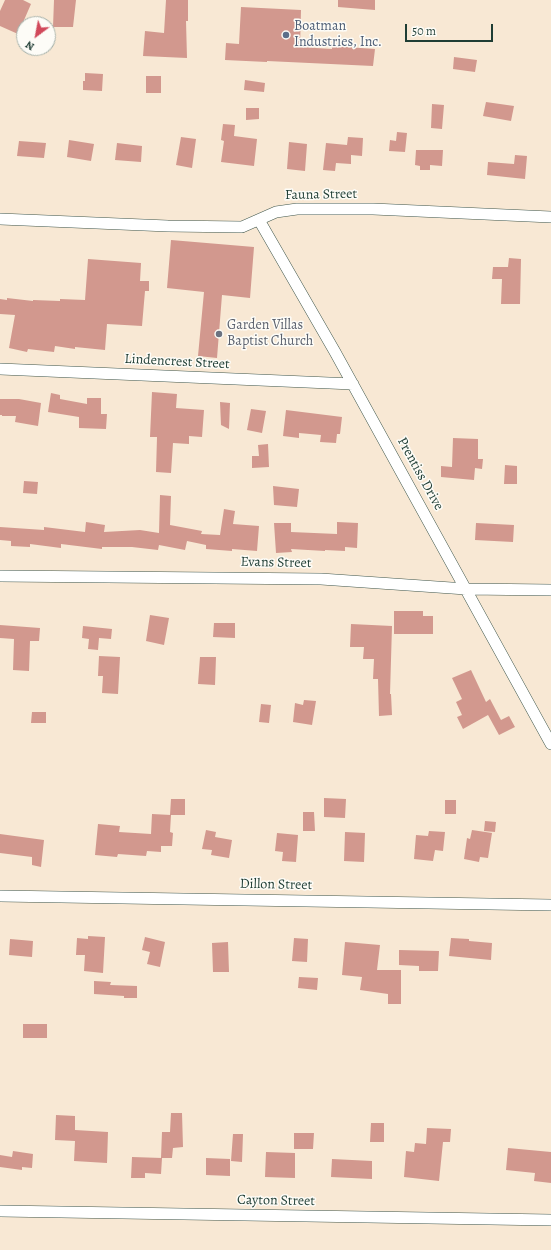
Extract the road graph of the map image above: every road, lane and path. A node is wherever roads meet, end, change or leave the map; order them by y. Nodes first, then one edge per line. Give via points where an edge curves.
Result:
1 (551, 217) edge
2 (0, 219) edge
3 (259, 220) junction
4 (0, 369) edge
5 (353, 384) junction
6 (0, 576) edge
7 (466, 589) junction
8 (551, 590) edge
9 (551, 744) edge
10 (0, 896) edge
11 (551, 905) edge
12 (0, 1211) edge
13 (551, 1220) edge

1 - 3 street, Fauna Street via 373,209 297,209 276,212
2 - 3 street, Fauna Street via 242,227
3 - 5 street, Prentiss Drive
4 - 5 street, Lindencrest Street
5 - 7 street, Prentiss Drive
6 - 7 street, Evans Street via 321,579
7 - 8 street, Evans Street
7 - 9 street, Prentiss Drive
10 - 11 street, Dillon Street
12 - 13 street, Cayton Street

